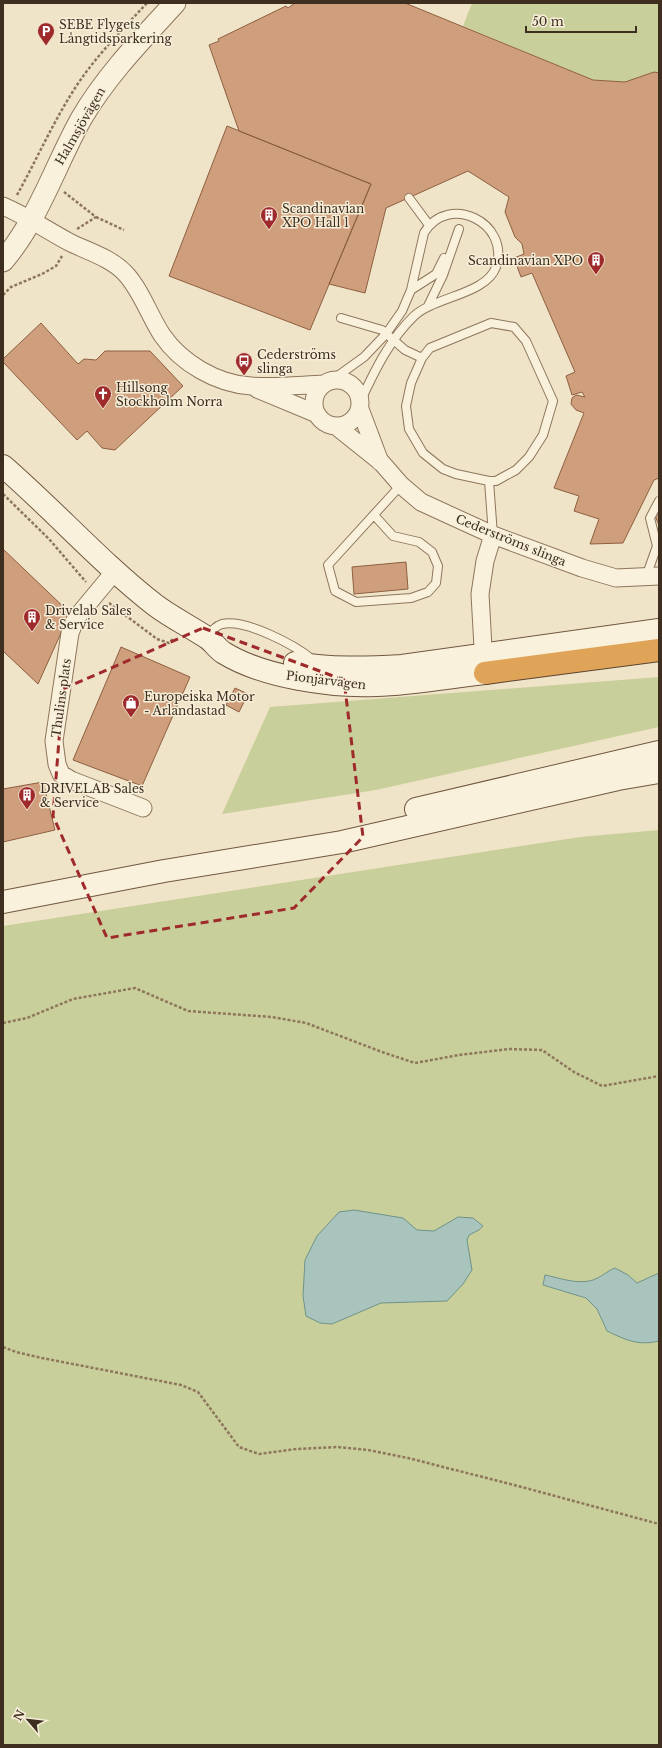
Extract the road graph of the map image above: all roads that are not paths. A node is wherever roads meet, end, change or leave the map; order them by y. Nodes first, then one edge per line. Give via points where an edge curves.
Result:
1 (175, 3) edge
2 (408, 198) dead end
3 (3, 206) edge
4 (31, 220) junction
5 (429, 225) junction
6 (3, 261) edge
7 (411, 290) junction
8 (428, 306) junction
9 (342, 318) dead end
10 (386, 334) junction
11 (394, 340) junction
12 (422, 358) junction
13 (328, 382) junction
14 (251, 386) junction
15 (360, 404) junction
16 (317, 414) junction
17 (336, 426) junction
18 (3, 460) edge
19 (380, 462) junction
20 (3, 466) edge
21 (489, 481) junction
22 (21, 482) junction
23 (401, 485) junction
24 (659, 501) edge
25 (374, 515) junction
26 (493, 535) junction
27 (658, 546) edge
28 (115, 571) junction
29 (652, 577) edge
30 (659, 630) edge
31 (208, 638) junction
32 (659, 650) edge
33 (484, 664) junction
34 (659, 752) edge
35 (659, 772) edge
36 (143, 808) dead end
37 (164, 871) junction
38 (3, 902) edge

1 - 4 street, Halmsjövägen via 119,64 96,94 80,120
2 - 5 lane
3 - 4 street, Cederströms slinga
4 - 6 street, Halmsjövägen
4 - 14 street, Cederströms slinga via 114,264 124,272 133,282 163,336 187,361 213,376
5 - 7 lane via 424,233
5 - 8 lane via 442,216 460,213 477,218 496,236 498,251 496,268 488,279 460,295
7 - 8 lane via 436,274 459,229
7 - 10 lane via 402,311
8 - 11 lane via 415,315
9 - 10 lane via 382,330
10 - 11 lane
10 - 13 lane via 364,357
11 - 12 lane
11 - 15 lane via 376,367
12 - 21 lane via 411,383 406,406 409,429 423,453 443,469
12 - 21 lane via 430,348 491,323 514,327 526,341 553,401 543,436 529,457 516,470 496,481
13 - 14 street, Cederströms slinga
13 - 15 street, Cederströms slinga via 342,380 351,384 357,391
13 - 16 street via 318,390 315,398
14 - 16 street, Cederströms slinga
15 - 17 street via 356,417 350,422
15 - 19 street, Cederströms slinga
16 - 17 street, Cederströms slinga via 323,421
17 - 19 street, Cederströms slinga
18 - 22 main road, Pionjärvägen
19 - 23 street, Cederströms slinga
20 - 22 main road, Pionjärvägen
21 - 26 lane
22 - 28 main road, Pionjärvägen
23 - 25 lane
23 - 26 street, Cederströms slinga via 421,502
24 - 27 lane via 650,518
25 - 25 lane via 393,536 419,542 432,552 438,566 436,582 428,592 411,598 356,602 335,591 328,565
26 - 29 street, Cederströms slinga via 616,578
26 - 33 street via 485,560 480,594
27 - 29 lane
28 - 31 main road, Pionjärvägen via 156,605
28 - 36 street, Thulins plats via 76,618 70,633 54,741 61,774
30 - 33 main road, Pionjärvägen
31 - 33 main road, Pionjärvägen via 227,641 286,661 319,666 368,668
31 - 33 main road, Pionjärvägen via 223,652 250,666 315,681 376,685 414,682
32 - 33 highway
34 - 37 main road
35 - 37 main road via 618,779 342,842
37 - 38 main road

